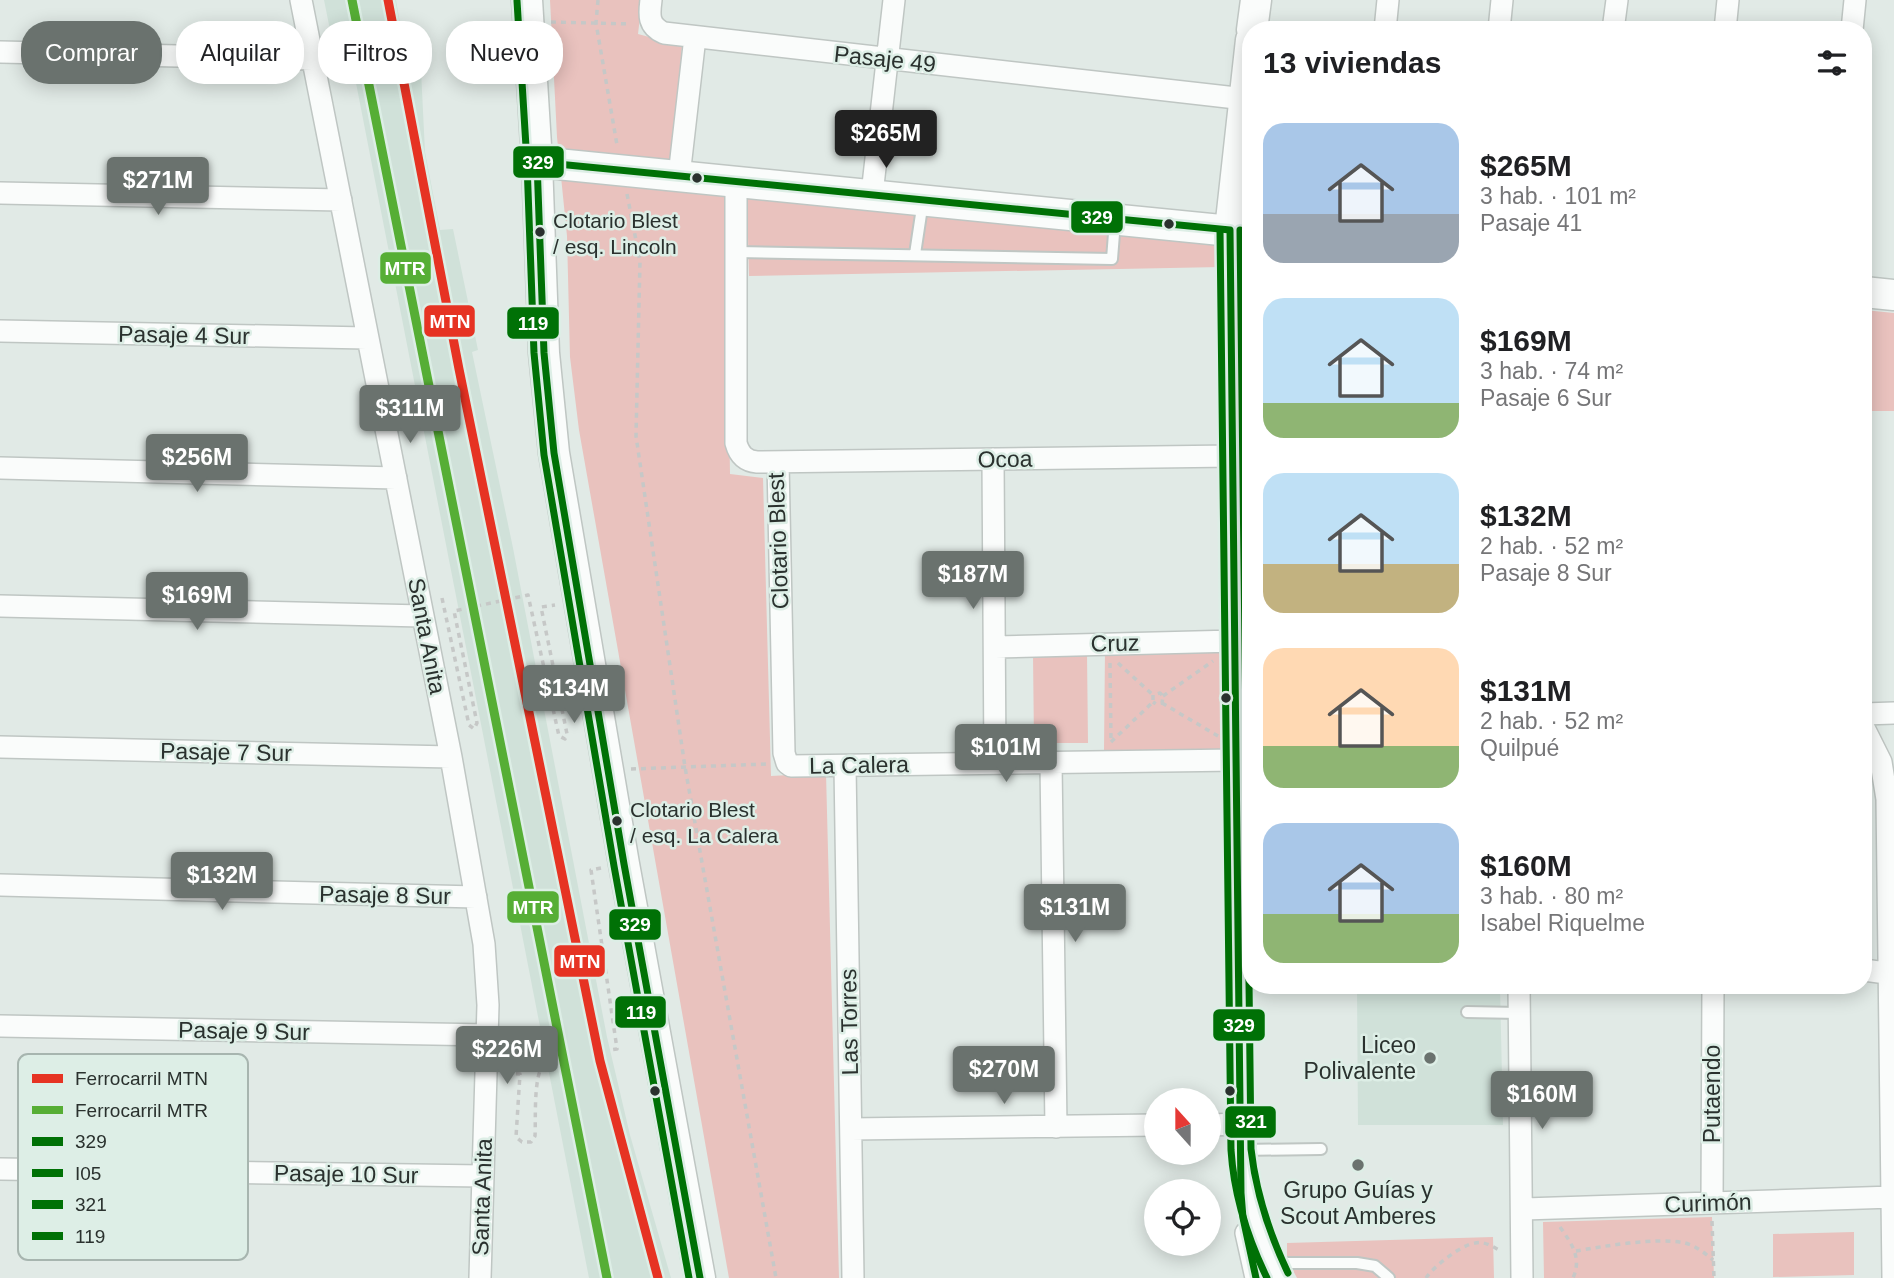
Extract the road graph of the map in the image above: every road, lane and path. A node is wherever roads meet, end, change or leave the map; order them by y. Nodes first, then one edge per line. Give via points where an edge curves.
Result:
1 (302, 0) edge
2 (598, 0) edge
3 (651, 0) edge
4 (894, 0) edge
5 (1256, 0) edge
6 (1388, 0) edge
7 (1502, 0) edge
8 (1617, 0) edge
9 (1728, 0) edge
10 (1855, 0) edge
11 (528, 11) edge
12 (1253, 21) edge
13 (1386, 21) edge
14 (1500, 21) edge
15 (1614, 21) edge
16 (1726, 21) edge
17 (1853, 21) edge
18 (596, 23) junction
19 (652, 25) junction
20 (695, 37) junction
21 (0, 52) edge
22 (313, 59) junction
23 (887, 59) junction
24 (1242, 99) edge
25 (537, 162) junction
26 (622, 170) junction
27 (679, 176) junction
28 (1242, 179) edge
29 (736, 181) junction
30 (0, 193) edge
31 (872, 194) junction
32 (923, 199) junction
33 (341, 200) junction
34 (1116, 219) junction
35 (1240, 232) edge
36 (737, 252) junction
37 (915, 254) junction
38 (1872, 293) edge
39 (1894, 295) edge
40 (0, 331) edge
41 (367, 338) junction
42 (1233, 456) junction
43 (993, 459) junction
44 (778, 462) junction
45 (0, 468) edge
46 (396, 478) junction
47 (1242, 576) edge
48 (1242, 596) edge
49 (578, 600) junction
50 (0, 606) edge
51 (445, 613) dead end
52 (422, 616) junction
53 (1235, 641) junction
54 (995, 647) junction
55 (1213, 661) dead end
56 (1153, 695) junction
57 (1163, 696) junction
58 (1153, 702) junction
59 (1162, 703) junction
60 (1894, 713) edge
61 (1872, 714) edge
62 (1224, 740) dead end
63 (1872, 743) edge
64 (0, 747) edge
65 (451, 757) junction
66 (787, 763) junction
67 (1051, 763) junction
68 (995, 764) junction
69 (845, 766) junction
70 (685, 767) junction
71 (608, 769) junction
72 (1242, 774) edge
73 (1874, 775) edge
74 (624, 864) junction
75 (0, 885) edge
76 (476, 897) junction
77 (1872, 971) edge
78 (1892, 974) edge
79 (1518, 994) edge
80 (1713, 994) edge
81 (1467, 1012) dead end
82 (1519, 1013) junction
83 (0, 1026) edge
84 (488, 1035) junction
85 (610, 1050) dead end
86 (544, 1064) dead end
87 (486, 1072) junction
88 (1241, 1124) junction
89 (1144, 1125) edge
90 (1222, 1125) edge
91 (1056, 1126) junction
92 (851, 1129) junction
93 (1321, 1149) dead end
94 (1241, 1150) junction
95 (0, 1169) edge
96 (18, 1169) edge
97 (248, 1173) edge
98 (483, 1176) junction
99 (1894, 1197) edge
100 (1712, 1203) junction
101 (1548, 1208) junction
102 (1522, 1209) junction
103 (1576, 1251) junction
104 (1713, 1260) junction
105 (1522, 1270) edge
106 (1268, 1273) edge
107 (480, 1278) edge
108 (700, 1278) edge
109 (776, 1278) edge
110 (853, 1278) edge
111 (1389, 1278) edge
112 (1426, 1278) edge
113 (1573, 1278) edge
114 (1714, 1278) edge
115 (1893, 1278) edge

1 - 22 street, Santa Anita
2 - 18 path
3 - 19 street
4 - 23 street
5 - 12 main road
6 - 13 street
7 - 14 street
8 - 15 street
9 - 16 street
10 - 17 street
11 - 18 path
11 - 25 main road
18 - 19 path
18 - 26 path
19 - 20 street, Pasaje 49 via 664,33
20 - 23 street, Pasaje 49
20 - 27 street
21 - 22 street
22 - 33 street, Santa Anita
23 - 24 street, Pasaje 49
23 - 31 street
25 - 26 main road
25 - 49 main road via 547,398
26 - 27 main road
26 - 70 path via 640,261 636,436
27 - 29 main road
28 - 35 main road
29 - 31 main road
29 - 36 street, Clotario Blest
30 - 33 street
31 - 32 main road
32 - 34 main road
32 - 37 lane
33 - 41 street, Santa Anita
34 - 35 main road
34 - 37 lane via 1112,259
35 - 42 street
36 - 37 lane
36 - 44 street, Clotario Blest via 736,443 747,460
38 - 39 main road
40 - 41 street, Pasaje 4 Sur
41 - 46 street, Santa Anita
42 - 43 street, Ocoa
42 - 47 street
43 - 44 street, Ocoa
43 - 54 street
44 - 66 street, Clotario Blest
45 - 46 street
46 - 52 street, Santa Anita
48 - 53 street
49 - 51 path via 541,607 568,733 565,739 559,736 528,595 454,611 477,725 472,729
49 - 71 main road
50 - 52 street
52 - 65 street, Santa Anita
53 - 54 street, Cruz
53 - 72 street
54 - 68 street
55 - 57 path
56 - 57 path
56 - 58 path
56 - 58 path via 1110,655 1111,742
57 - 59 path
58 - 59 path
59 - 62 path
60 - 61 street
63 - 73 street via 1878,755
64 - 65 street, Pasaje 7 Sur
65 - 76 street, Santa Anita
66 - 69 street, La Calera
66 - 70 path, La Calera
67 - 68 street, La Calera
67 - 72 street, La Calera
67 - 91 street
68 - 69 street, La Calera
69 - 92 street, Las Torres
70 - 71 path, La Calera
70 - 109 path
71 - 74 main road
72 - 88 street
73 - 78 street via 1887,799
74 - 85 path via 591,870 617,1049
74 - 108 main road
75 - 76 street, Pasaje 8 Sur
76 - 84 street, Santa Anita via 487,975
77 - 78 street
78 - 99 street
79 - 82 street
80 - 100 street, Putaendo
81 - 82 lane
82 - 102 street
83 - 84 street, Pasaje 9 Sur
84 - 87 street, Santa Anita
86 - 87 path via 537,1077 531,1142 516,1137 520,1074
87 - 98 street, Santa Anita
88 - 90 street
88 - 94 street
89 - 91 street
91 - 92 street
92 - 110 street, Las Torres
93 - 94 lane
94 - 106 street via 1250,1212
95 - 96 street, Pasaje 10 Sur
97 - 98 street, Pasaje 10 Sur
98 - 107 street, Santa Anita
99 - 100 street, Curimón
99 - 115 street
100 - 101 street, Curimón
100 - 104 path
101 - 102 street, Curimón
101 - 103 path
102 - 105 street
103 - 104 path via 1608,1245 1685,1243
103 - 113 path via 1578,1266
104 - 114 path
105 - 112 path via 1487,1243 1477,1242 1444,1260
106 - 111 lane via 1357,1263 1375,1266

